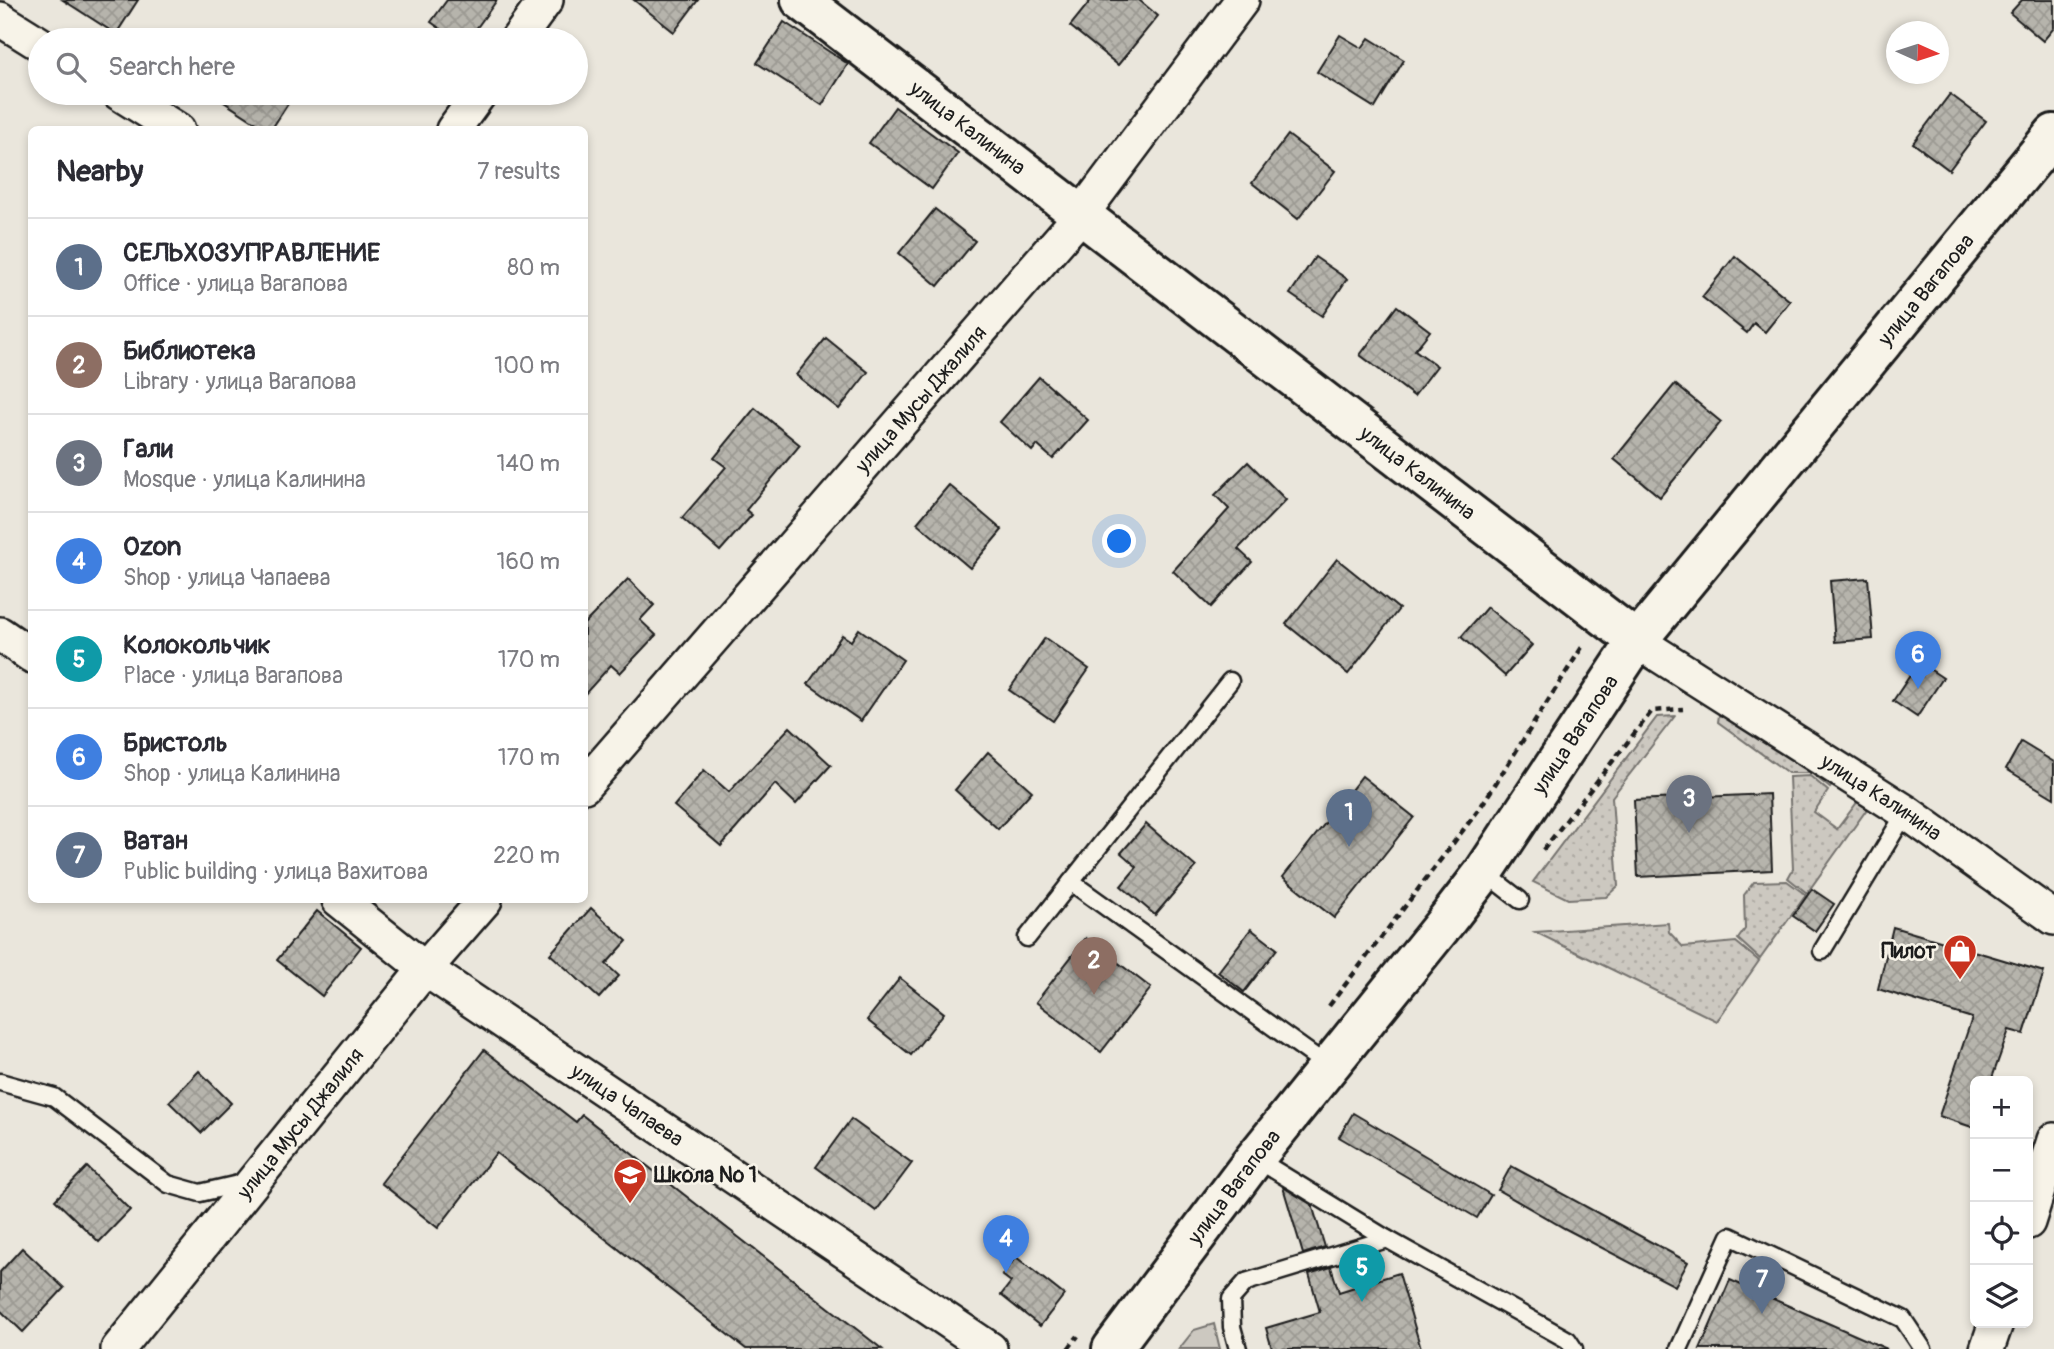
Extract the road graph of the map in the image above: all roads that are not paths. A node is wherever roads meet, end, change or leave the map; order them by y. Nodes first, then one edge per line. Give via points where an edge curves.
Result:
1 (546, 0) edge
2 (801, 0) edge
3 (1242, 0) edge
4 (0, 19) edge
5 (526, 28) edge
6 (28, 36) edge
7 (138, 105) edge
8 (471, 105) edge
9 (172, 126) edge
10 (456, 126) edge
11 (2054, 134) edge
12 (1081, 215) junction
13 (0, 634) edge
14 (1637, 641) junction
15 (28, 653) edge
16 (1230, 681) dead end
17 (588, 781) edge
18 (1906, 812) junction
19 (1484, 872) junction
20 (1071, 882) junction
21 (1520, 900) dead end
22 (343, 903) edge
23 (482, 903) edge
24 (2054, 918) edge
25 (1027, 938) dead end
26 (1822, 951) dead end
27 (425, 969) junction
28 (1314, 1056) junction
29 (0, 1082) edge
30 (2054, 1140) edge
31 (1255, 1158) junction
32 (254, 1180) junction
33 (2033, 1206) edge
34 (1387, 1239) junction
35 (1994, 1328) edge
36 (1098, 1338) edge
37 (118, 1349) edge
38 (990, 1349) edge
39 (1238, 1349) edge
40 (1574, 1349) edge
41 (1679, 1349) edge
42 (1923, 1349) edge
43 (1987, 1349) edge

1 - 5 street
2 - 12 street, улица Калинина
3 - 12 street, улица Мусы Джалиля
4 - 6 street
7 - 9 street
8 - 10 street
11 - 14 street, улица Вагапова
12 - 14 street, улица Калинина
12 - 17 street, улица Мусы Джалиля
13 - 15 street
14 - 18 street, улица Калинина
14 - 19 street, улица Вагапова
16 - 20 lane
18 - 24 street, улица Калинина
18 - 26 lane
19 - 21 lane
19 - 28 street, улица Вагапова via 1455,925
20 - 25 lane
20 - 28 lane
22 - 27 street, улица Чапаева
23 - 27 street, улица Мусы Джалиля
27 - 32 street, улица Мусы Джалиля
27 - 38 street, улица Чапаева
28 - 31 street, улица Вагапова
29 - 32 lane via 54,1097 168,1184 200,1193
30 - 33 street
31 - 34 lane
31 - 36 street, улица Вагапова
32 - 37 street, улица Мусы Джалиля
34 - 39 lane via 1246,1282 1231,1299
34 - 40 lane via 1568,1340
35 - 43 street
41 - 42 lane via 1730,1236 1903,1319

